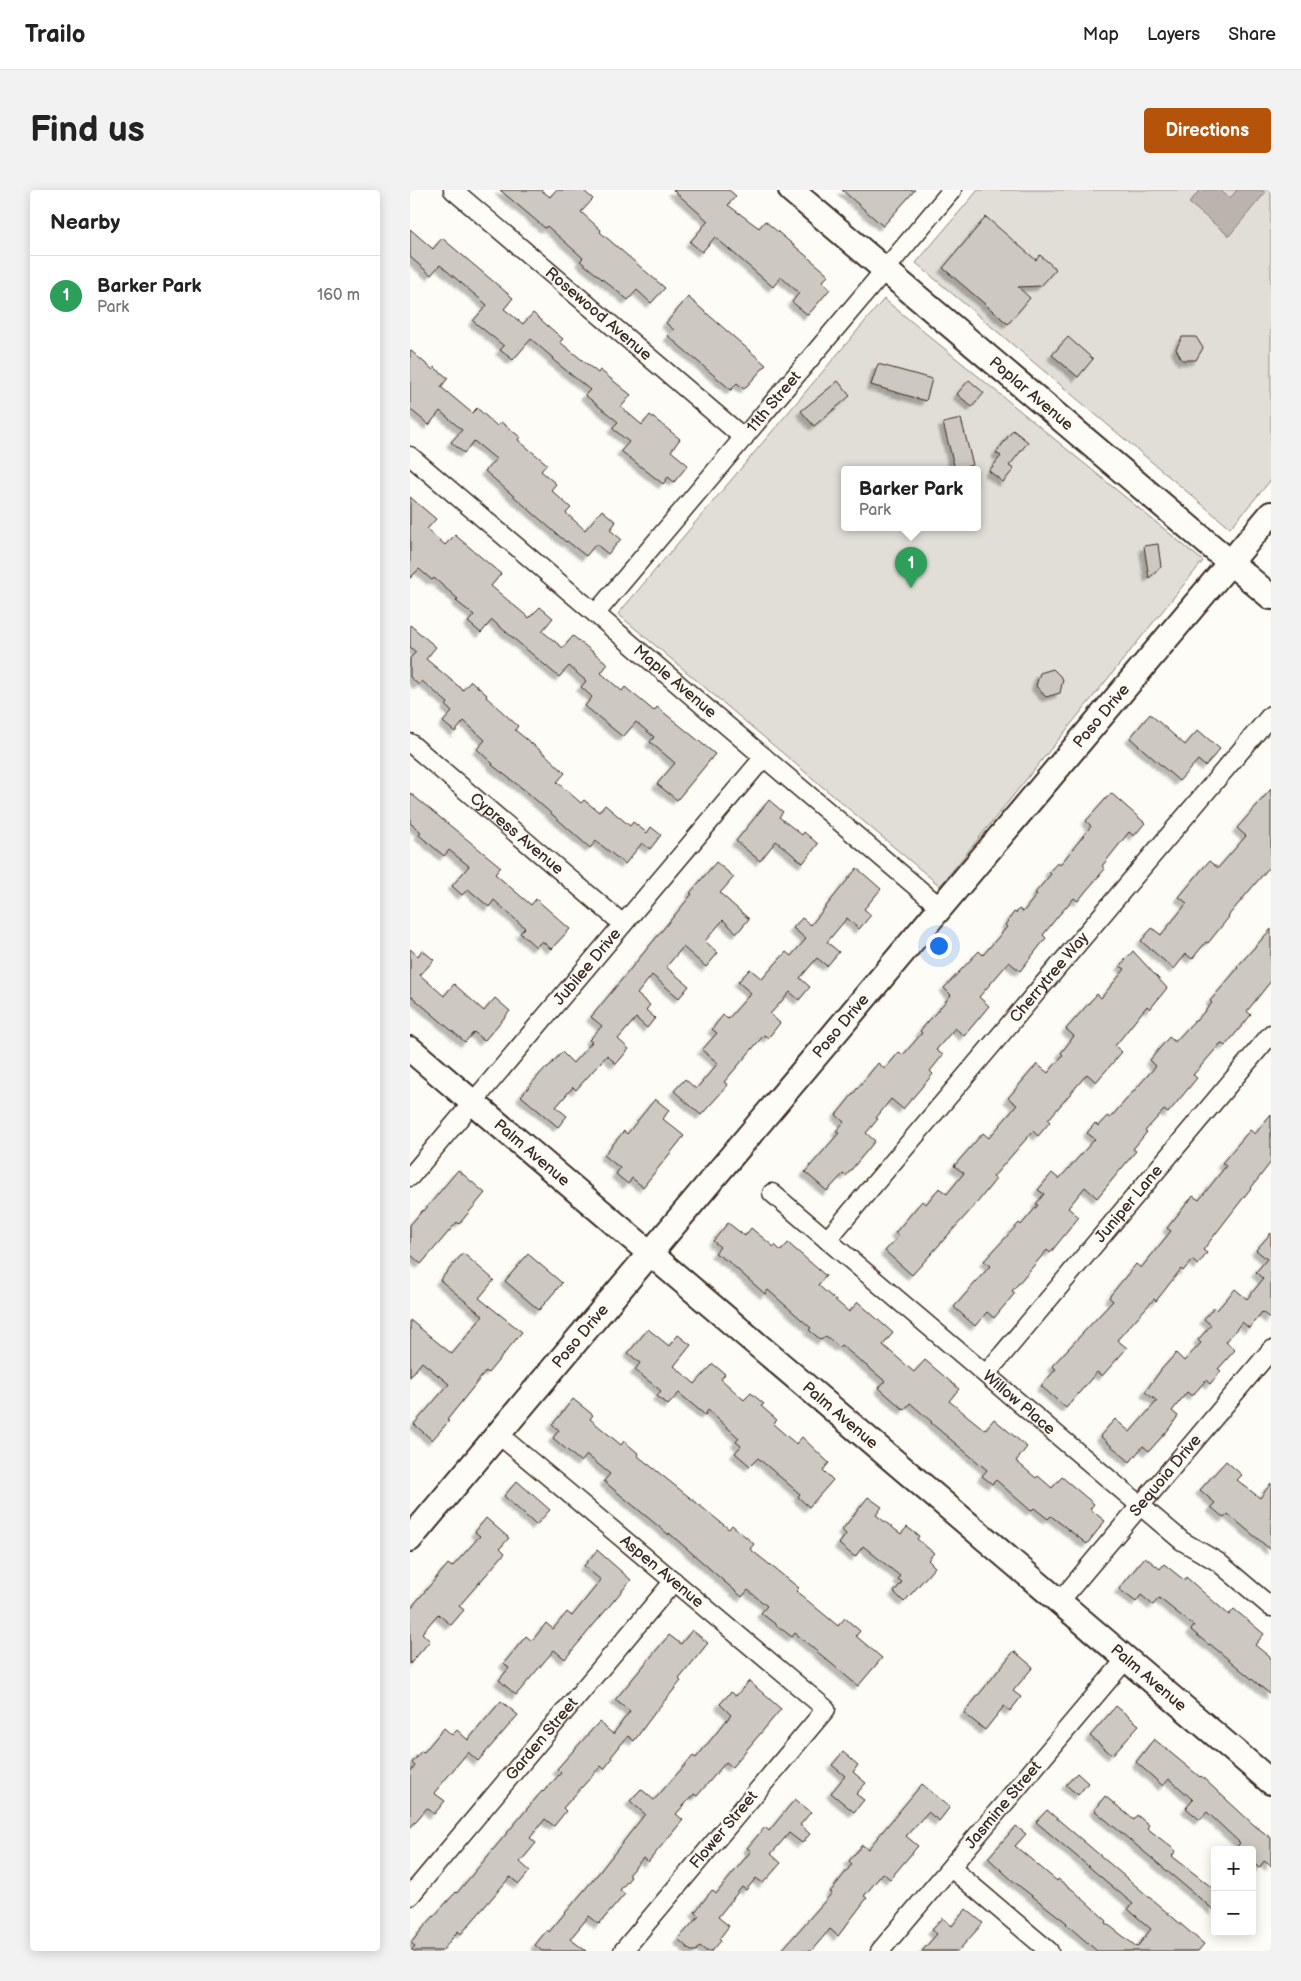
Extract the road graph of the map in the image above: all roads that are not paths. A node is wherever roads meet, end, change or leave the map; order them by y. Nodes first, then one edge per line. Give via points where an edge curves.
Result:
1 (452, 190) edge
2 (791, 190) edge
3 (952, 190) edge
4 (884, 270) junction
5 (744, 438) junction
6 (410, 456) edge
7 (1271, 514) edge
8 (1229, 563) junction
9 (1271, 597) edge
10 (596, 614) junction
11 (1271, 716) edge
12 (410, 743) edge
13 (764, 757) junction
14 (940, 907) junction
15 (622, 924) junction
16 (1271, 1034) edge
17 (410, 1049) edge
18 (473, 1102) junction
19 (410, 1177) edge
20 (772, 1192) dead end
21 (827, 1240) junction
22 (650, 1252) junction
23 (1271, 1350) edge
24 (986, 1374) junction
25 (498, 1434) junction
26 (1141, 1506) junction
27 (410, 1538) edge
28 (674, 1581) junction
29 (1060, 1601) junction
30 (1271, 1607) edge
31 (1126, 1659) junction
32 (826, 1709) joint
33 (1271, 1782) edge
34 (951, 1868) junction
35 (410, 1896) edge
36 (623, 1951) edge
37 (880, 1951) edge
38 (1049, 1951) edge

1 - 5 street, Rosewood Avenue
2 - 4 main road, Poplar Avenue
3 - 4 street, 11th Street
4 - 5 street, 11th Street
4 - 8 main road, Poplar Avenue
5 - 10 street, 11th Street
6 - 10 street, Maple Avenue
7 - 8 main road, Poso Drive
8 - 9 main road, Poplar Avenue
8 - 14 main road, Poso Drive
10 - 13 street, Maple Avenue
11 - 21 street, Cherrytree Way
12 - 15 street, Cypress Avenue
13 - 14 street, Maple Avenue
13 - 15 street, Jubilee Drive
14 - 22 main road, Poso Drive
15 - 18 street, Jubilee Drive
16 - 24 street, Juniper Lane
17 - 18 main road, Palm Avenue
18 - 19 street, Jubilee Drive
18 - 22 main road, Palm Avenue
20 - 21 street, Willow Place
21 - 24 street, Willow Place
22 - 25 main road, Poso Drive
22 - 29 main road, Palm Avenue
23 - 26 street, Sequoia Drive
24 - 26 street, Willow Place
25 - 27 main road, Poso Drive
25 - 28 street, Aspen Avenue
26 - 29 street, Sequoia Drive
26 - 30 street, Willow Place via 1182,1542 1218,1562
28 - 32 street, Aspen Avenue
28 - 35 street, Garden Street
29 - 31 main road, Palm Avenue
31 - 33 main road, Palm Avenue
31 - 34 street, Jasmine Street
32 - 36 street, Flower Street
34 - 37 street, Jasmine Street
34 - 38 street

